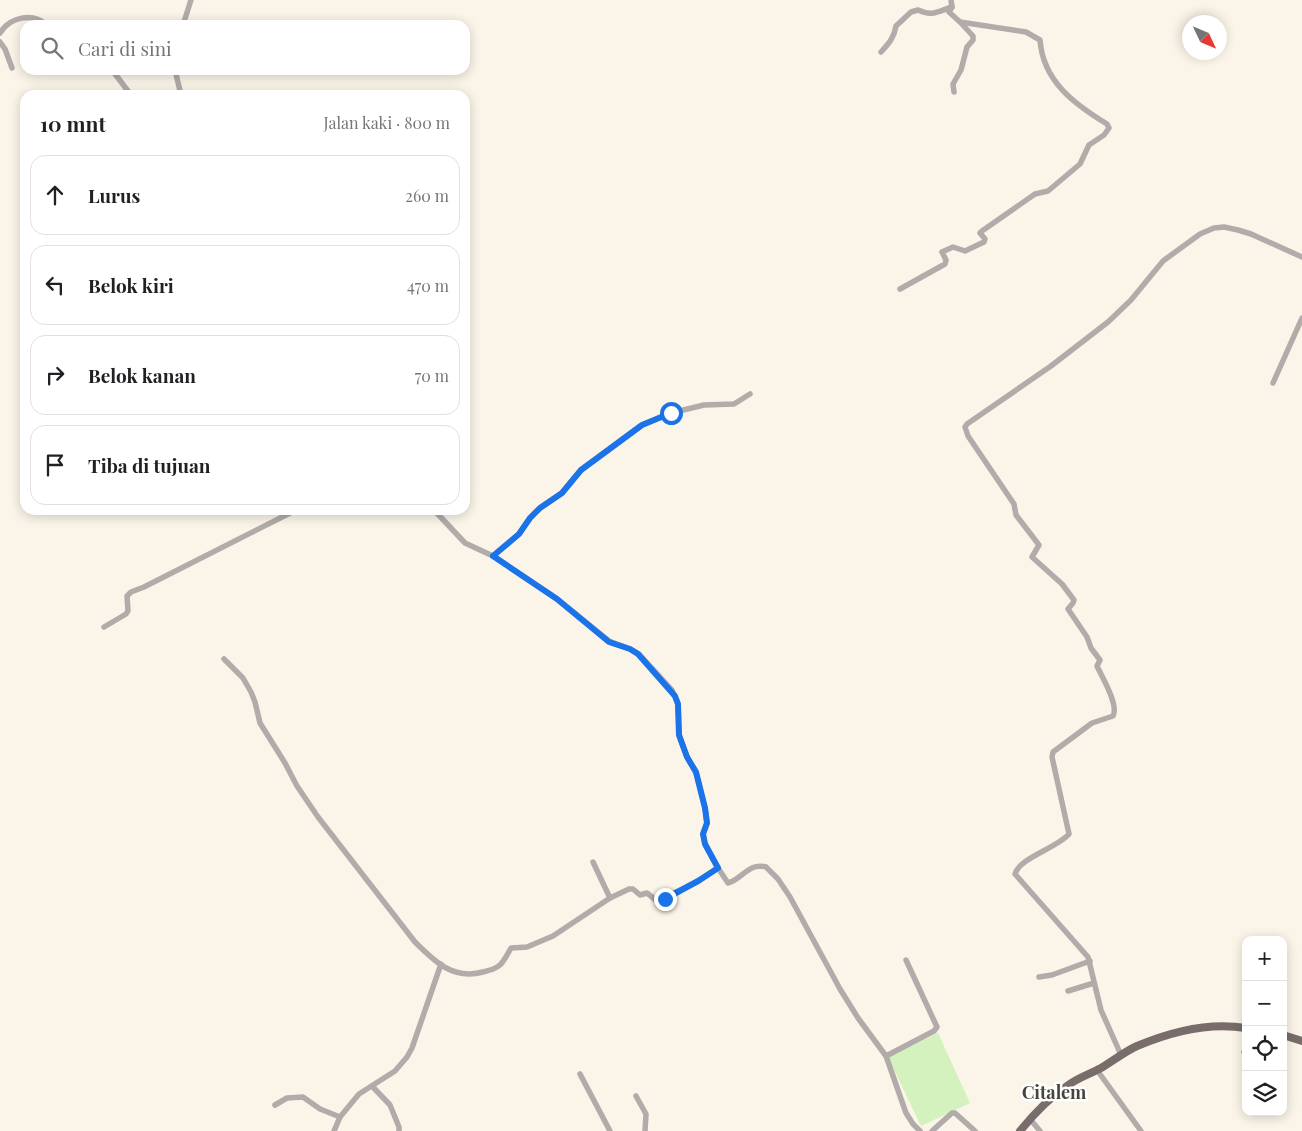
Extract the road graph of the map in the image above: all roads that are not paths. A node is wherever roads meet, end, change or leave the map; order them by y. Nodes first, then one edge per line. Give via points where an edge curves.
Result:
1 (191, 0) edge
2 (952, 3) edge
3 (38, 20) edge
4 (185, 20) edge
5 (960, 22) junction
6 (0, 33) edge
7 (0, 42) edge
8 (881, 52) dead end
9 (12, 68) dead end
10 (116, 75) edge
11 (176, 75) edge
12 (127, 90) edge
13 (181, 90) edge
14 (954, 92) dead end
15 (1302, 257) edge
16 (900, 289) dead end
17 (1302, 318) edge
18 (1273, 383) dead end
19 (750, 394) dead end
20 (286, 515) edge
21 (438, 515) edge
22 (493, 556) junction
23 (104, 627) dead end
24 (224, 659) dead end
25 (593, 862) dead end
26 (718, 868) junction
27 (610, 898) junction
28 (906, 960) dead end
29 (1090, 962) junction
30 (441, 964) junction
31 (1039, 977) dead end
32 (1094, 983) junction
33 (1068, 991) dead end
34 (1242, 1027) edge
35 (1287, 1036) edge
36 (1302, 1041) edge
37 (886, 1056) junction
38 (1121, 1056) junction
39 (1097, 1070) junction
40 (580, 1074) dead end
41 (372, 1086) junction
42 (636, 1096) dead end
43 (274, 1105) dead end
44 (340, 1117) junction
45 (1030, 1119) junction
46 (334, 1131) edge
47 (399, 1131) edge
48 (610, 1131) edge
49 (645, 1131) edge
50 (920, 1131) edge
51 (932, 1131) edge
52 (976, 1131) edge
53 (1020, 1131) edge
54 (1040, 1131) edge
55 (1141, 1131) edge

1 - 4 street
2 - 5 street via 949,12
2 - 8 street via 934,14 918,10 912,12 896,26 891,41
3 - 6 street via 14,20
5 - 14 street via 973,40 967,47 961,70 953,84
5 - 16 street via 1033,35 1040,40 1051,79 1078,106 1109,128 1089,145 1080,164 1048,191 1035,194 982,231 980,234 984,242 965,250 952,247 942,252 945,264
7 - 9 street
10 - 12 street
11 - 13 street
15 - 29 street via 1238,230 1214,228 1200,234 1163,261 1108,322 965,428 1014,504 1015,513 1039,545 1032,557 1062,584 1074,600 1068,609 1100,660 1098,666 1115,711 1113,716 1092,723 1053,752 1070,834 1022,864 1015,872 1017,879
17 - 18 street
19 - 22 street via 734,404 696,407 642,425 581,470 562,493 540,508 519,534
20 - 23 street via 130,592 126,614
21 - 22 street via 459,538
22 - 26 street via 557,599 609,642 638,654 672,690 678,704 679,735 696,772 705,808 705,844
24 - 30 street via 251,692 260,723 318,817 415,942
25 - 27 street
26 - 27 street via 657,902 647,893 640,895 633,889
26 - 37 street via 728,883 745,871 762,866 778,879 840,989
27 - 30 street via 553,936 527,947 511,948 502,965 496,969 464,975
28 - 37 street via 937,1027
29 - 31 street
29 - 32 street
30 - 41 street via 407,1057 395,1071
32 - 33 street
32 - 38 street via 1101,1010
34 - 38 main road via 1201,1028 1168,1035
35 - 36 main road
37 - 50 street via 906,1113
38 - 39 main road
39 - 45 main road via 1067,1086
39 - 55 street
40 - 48 street
41 - 44 street via 359,1094
41 - 47 street via 390,1105
42 - 49 street via 646,1114
43 - 44 street via 296,1096
44 - 46 street
45 - 53 main road
45 - 54 street
51 - 52 street via 955,1113

